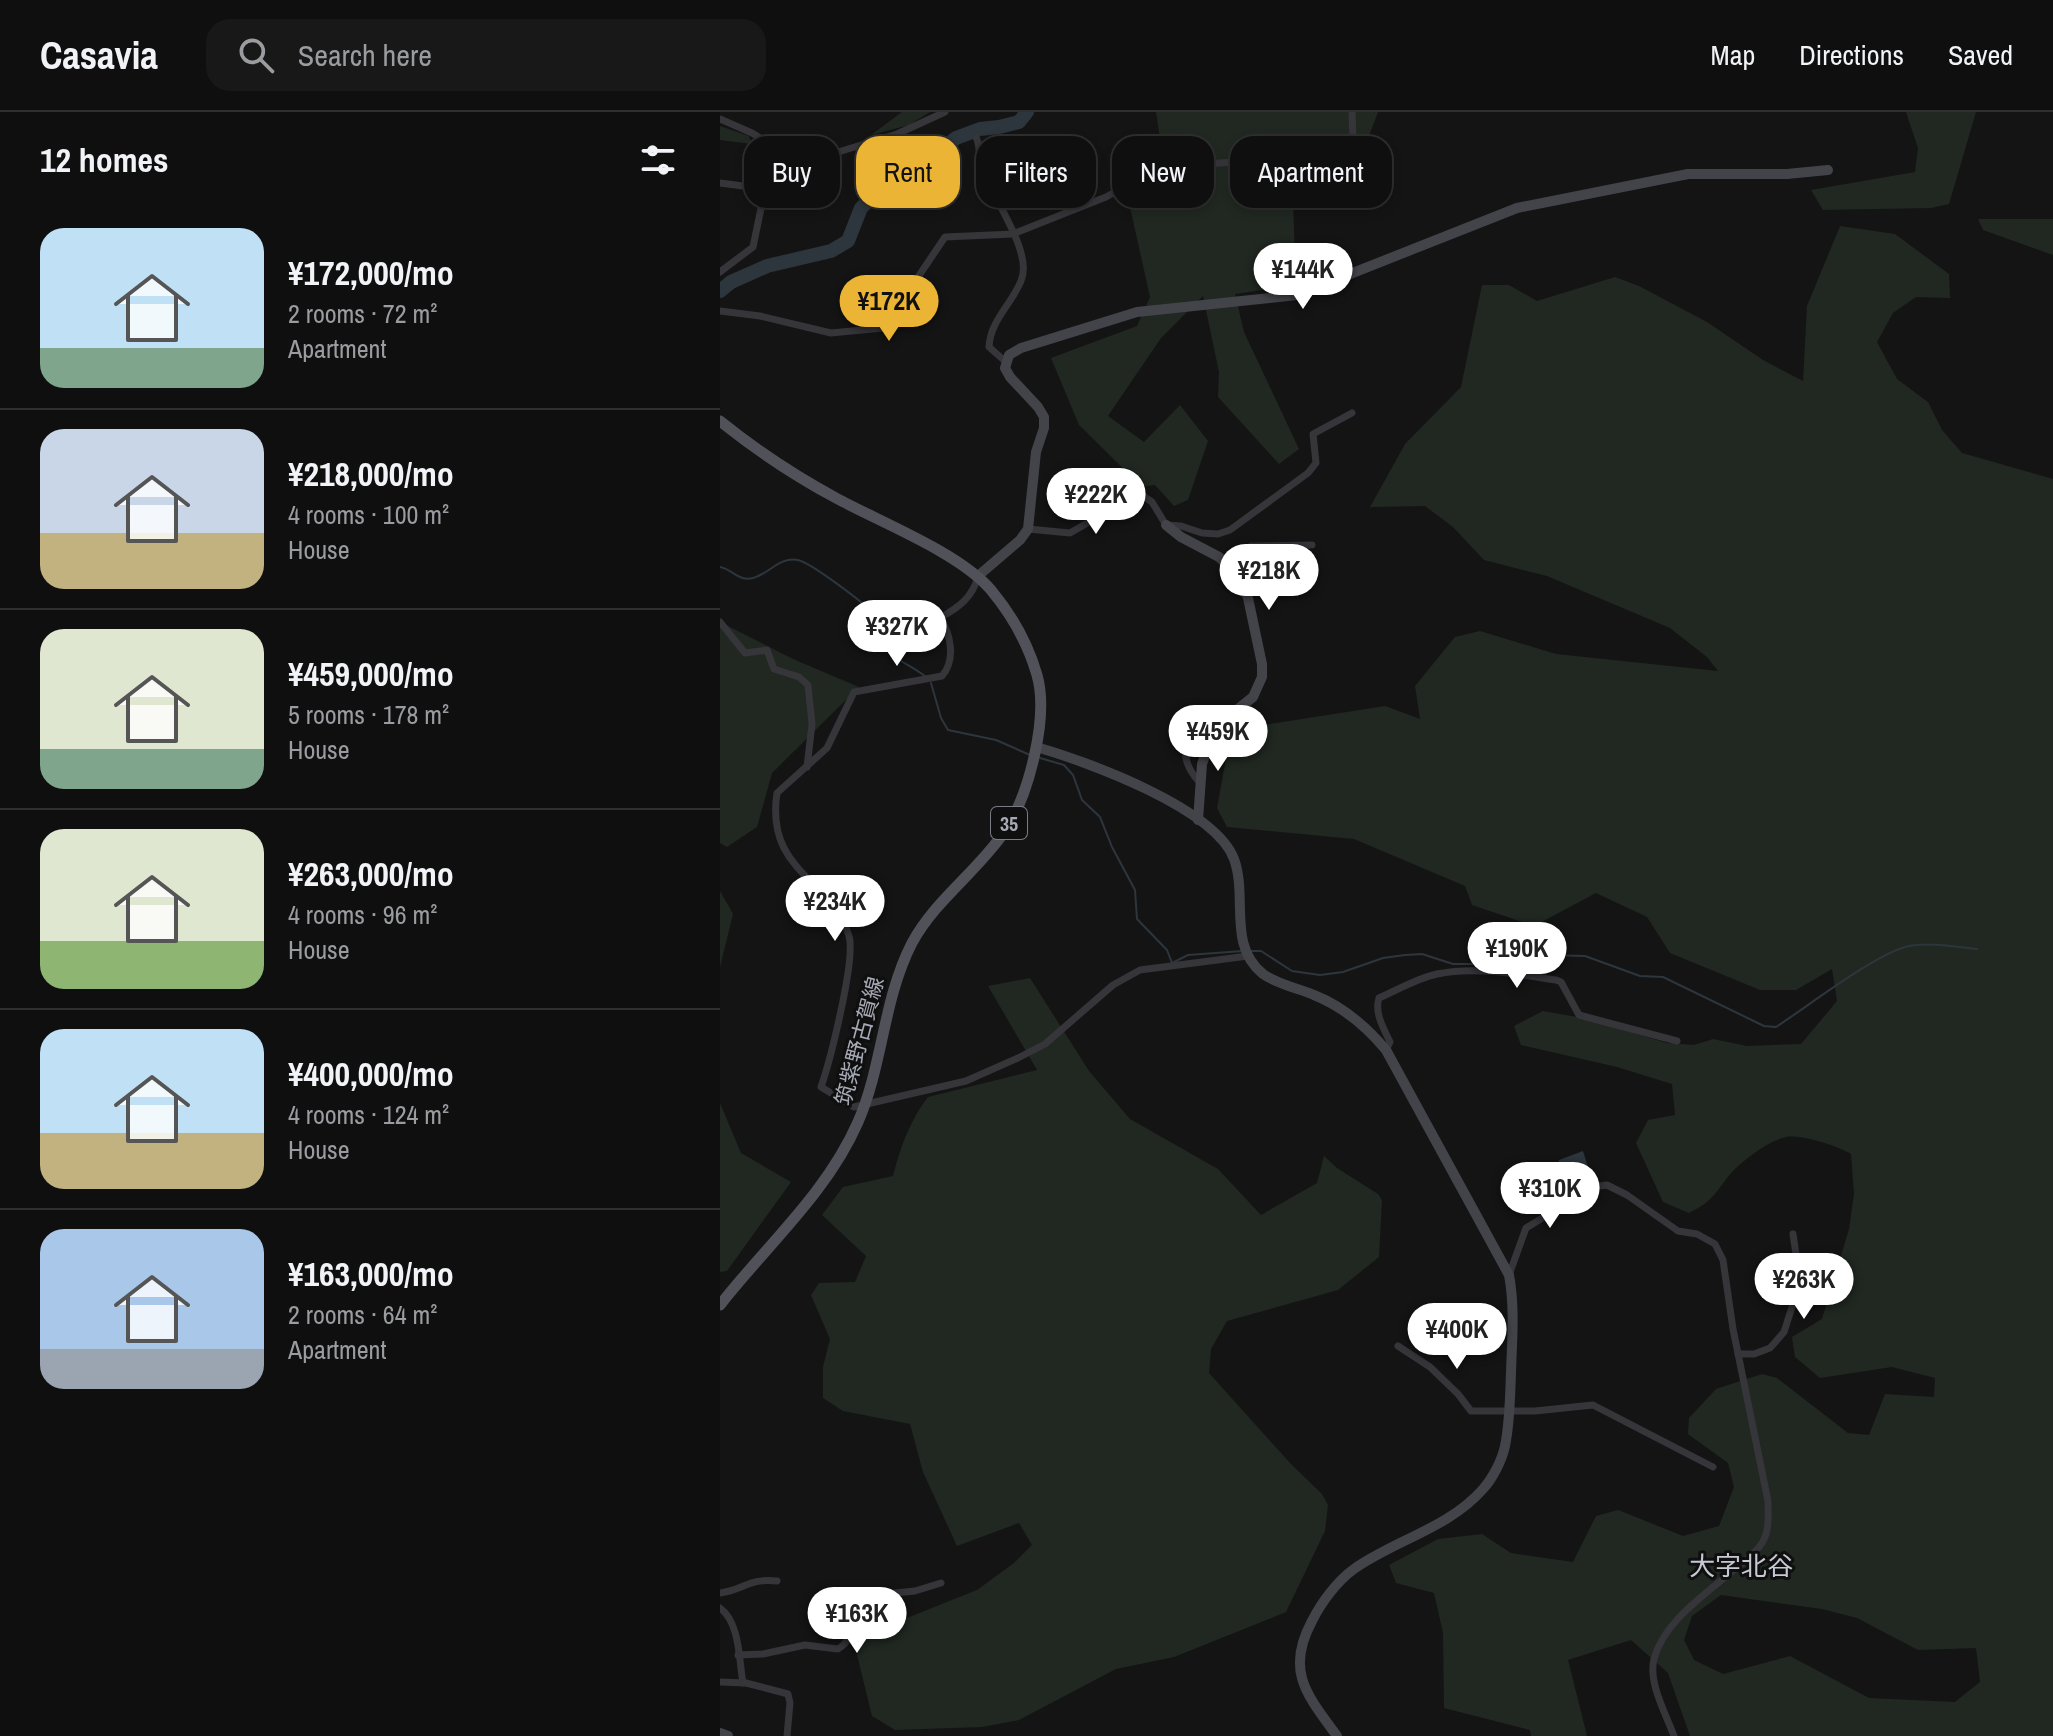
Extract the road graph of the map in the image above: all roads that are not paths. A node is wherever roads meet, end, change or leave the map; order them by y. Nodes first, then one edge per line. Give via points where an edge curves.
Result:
1 (945, 112) edge
2 (1352, 112) edge
3 (720, 119) edge
4 (757, 136) edge
5 (840, 151) edge
6 (1828, 170) dead end
7 (720, 183) edge
8 (744, 186) edge
9 (761, 208) edge
10 (1000, 208) edge
11 (1013, 234) junction
12 (720, 272) edge
13 (720, 311) edge
14 (1006, 362) junction
15 (1352, 413) dead end
16 (720, 421) edge
17 (1166, 525) junction
18 (1028, 529) junction
19 (1312, 545) dead end
20 (1226, 562) junction
21 (978, 576) junction
22 (720, 622) edge
23 (1223, 721) junction
24 (1036, 747) junction
25 (807, 767) junction
26 (1200, 783) junction
27 (1198, 820) junction
28 (1248, 956) junction
29 (1677, 1041) dead end
30 (1386, 1050) junction
31 (865, 1103) junction
32 (1793, 1234) dead end
33 (1509, 1275) junction
34 (720, 1305) edge
35 (1398, 1346) dead end
36 (1738, 1354) junction
37 (1509, 1411) junction
38 (1713, 1467) dead end
39 (777, 1581) dead end
40 (941, 1583) dead end
41 (720, 1593) edge
42 (720, 1608) edge
43 (738, 1655) junction
44 (720, 1682) edge
45 (743, 1683) junction
46 (720, 1733) edge
47 (728, 1736) edge
48 (787, 1736) edge
49 (1337, 1736) edge
50 (1674, 1736) edge

1 - 5 street
2 - 11 street via 1351,150 1160,167 1106,197
3 - 4 street
6 - 14 street via 1688,174 1517,208 1297,295 1137,312 1021,348
7 - 8 street
9 - 12 street via 753,247
10 - 11 street
11 - 13 street via 945,237 898,317 883,328 831,333
11 - 14 street via 1022,253 1023,279 990,333 989,347
14 - 18 street via 1010,377 1044,417
15 - 17 street via 1313,434 1316,463 1308,473 1230,530 1202,533
16 - 21 main road, 筑紫野古賀線 / 35 via 794,473
17 - 18 street via 1143,496 1070,533
17 - 20 street
18 - 21 street
19 - 20 street via 1251,546
20 - 23 street via 1245,587 1262,677 1253,697
21 - 24 main road, 筑紫野古賀線 / 35 via 1025,641 1038,677
21 - 25 street via 960,607 940,618 949,632 950,651 942,676 854,692 827,748
22 - 25 street via 745,653 767,650 774,669 808,685 812,724
23 - 26 street via 1209,745
23 - 26 street via 1189,737 1192,774
24 - 27 street via 1137,783
24 - 31 main road, 筑紫野古賀線 / 35 via 1022,798 1005,832 937,908 908,951
25 - 31 street via 777,793 775,816 787,854 832,905 850,943 850,971 821,1087 854,1107
26 - 27 street
27 - 28 street via 1224,842 1234,859 1240,932
28 - 30 street via 1263,974 1348,1013
28 - 31 street via 1140,970 1113,985 1045,1044 1018,1058 966,1081
29 - 30 street via 1579,1015 1556,980 1473,971 1436,974 1379,998 1380,1019 1390,1042
30 - 33 street
31 - 34 main road, 筑紫野古賀線 / 35 via 822,1185
32 - 36 street via 1800,1282 1784,1332 1770,1348
33 - 36 street via 1526,1228 1534,1221 1593,1187 1616,1187 1678,1231 1715,1244 1723,1260
33 - 37 street
35 - 37 street via 1430,1367 1471,1411
36 - 50 street via 1768,1501 1768,1525 1753,1554 1667,1632 1654,1660 1655,1685
37 - 38 street via 1593,1405
37 - 49 street via 1505,1446 1484,1489 1435,1526 1353,1569 1314,1616 1302,1640 1301,1680
39 - 41 street via 763,1579
40 - 43 street via 866,1596 855,1612 850,1639 838,1649 805,1645
42 - 43 street via 730,1617
43 - 45 street
44 - 45 street
45 - 48 street via 788,1694
46 - 47 street

